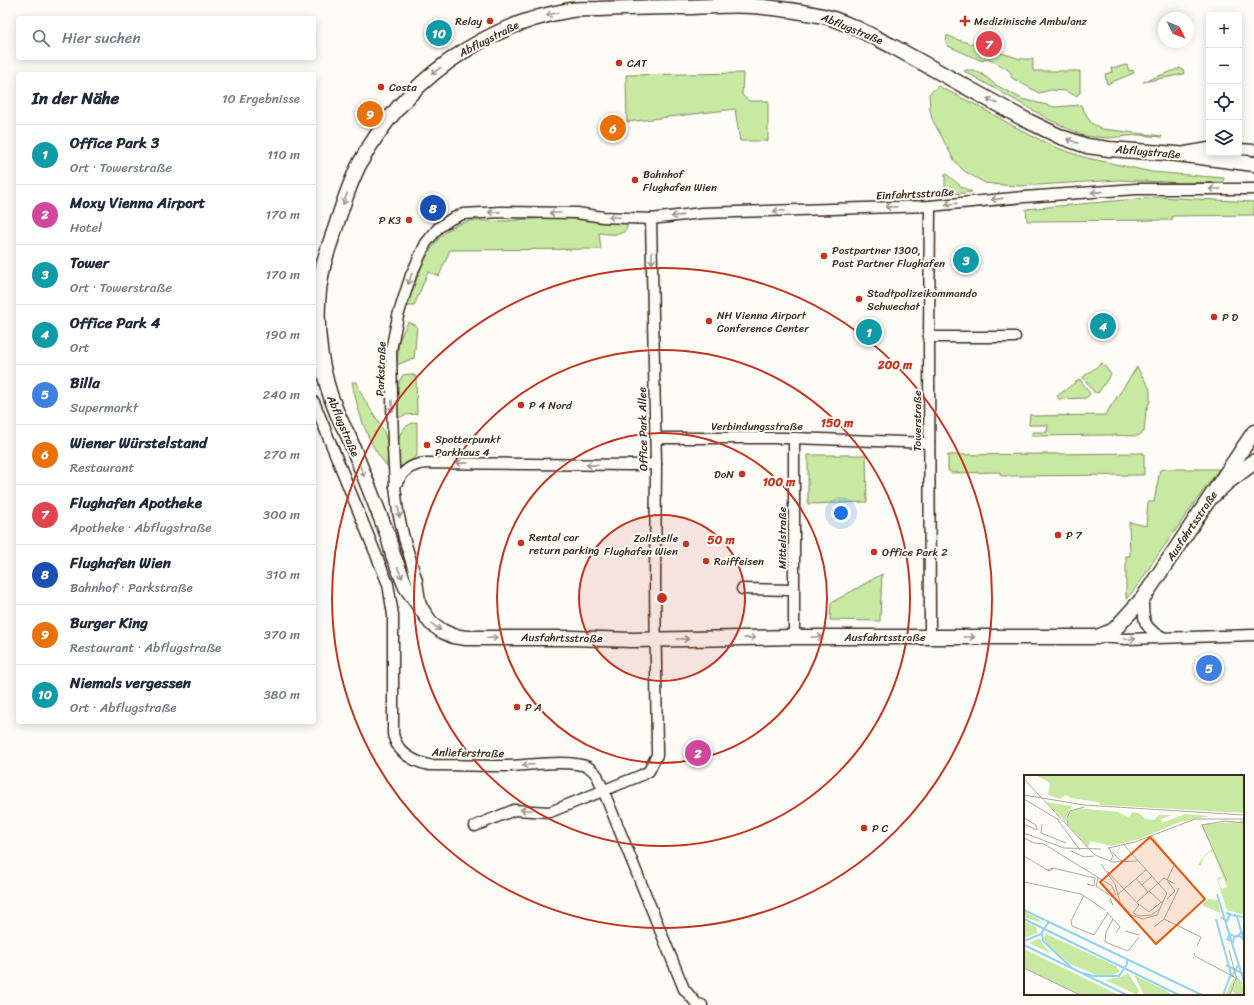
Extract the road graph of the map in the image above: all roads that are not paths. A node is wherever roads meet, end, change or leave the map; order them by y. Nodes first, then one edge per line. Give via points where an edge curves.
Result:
1 (1206, 149) edge
2 (1242, 149) edge
3 (1254, 150) edge
4 (1177, 154) junction
5 (1254, 164) edge
6 (1254, 189) edge
7 (930, 206) junction
8 (577, 213) joint
9 (651, 219) junction
10 (929, 337) junction
11 (1015, 337) dead end
12 (316, 407) edge
13 (1254, 432) edge
14 (656, 438) junction
15 (794, 438) junction
16 (929, 443) junction
17 (1254, 462) edge
18 (656, 464) junction
19 (395, 486) junction
20 (1213, 495) junction
21 (742, 589) dead end
22 (794, 590) junction
23 (1143, 598) junction
24 (422, 612) junction
25 (1254, 635) edge
26 (794, 637) junction
27 (930, 637) junction
28 (1097, 637) junction
29 (1163, 637) junction
30 (656, 639) junction
31 (604, 790) junction
32 (475, 826) dead end
33 (702, 1005) edge

1 - 4 street
2 - 3 street
4 - 5 street, Abflugstraße
4 -> 24 street, Abflugstraße, bridge via 1087,146 1061,137 892,46 825,16 752,6 574,10 524,22 481,41 431,74 388,120 360,163 350,185 320,282 318,318 321,358 331,398 348,435 406,587
6 -> 7 street, Einfahrtsstraße via 1136,189
7 -> 9 street, Einfahrtsstraße via 702,213
7 - 10 street, Towerstraße
9 -> 8 street, Einfahrtsstraße
8 -> 19 street, Parkstraße via 463,214 438,228 426,243 411,275 391,350
9 -> 14 street, Office Park Allee
10 - 11 street
10 - 16 street, Towerstraße
31 -> 12 street, Anlieferstraße via 597,775 588,767 577,764 429,765 417,762 400,750 393,734 393,615 388,584
13 - 20 street, Ausfahrtsstraße
14 - 15 street, Verbindungsstraße
14 - 18 street, Office Park Allee
15 - 16 street, Verbindungsstraße
15 - 22 street, Mittelstraße
16 - 27 street, Towerstraße
17 - 20 main road
18 -> 19 street via 426,463 415,464 406,470
18 - 30 street, Office Park Allee
19 -> 24 street, Parkstraße via 398,512 417,581
20 - 23 street, Ausfahrtsstraße
21 - 22 street
22 - 26 street, Mittelstraße
23 - 28 street, Ausfahrtsstraße via 1114,630
23 - 29 street via 1145,625 1154,634
24 -> 30 street, Ausfahrtsstraße via 431,624 442,632 466,638
25 - 29 street
26 -> 27 street, Ausfahrtsstraße
30 -> 26 street, Ausfahrtsstraße
27 -> 28 street, Ausfahrtsstraße
28 -> 29 street
30 - 31 street, Office Park Allee via 657,755 649,771
31 -> 32 street, Office Park Allee via 550,812 514,810
31 - 33 street, Anlieferstraße via 684,989 697,1004

